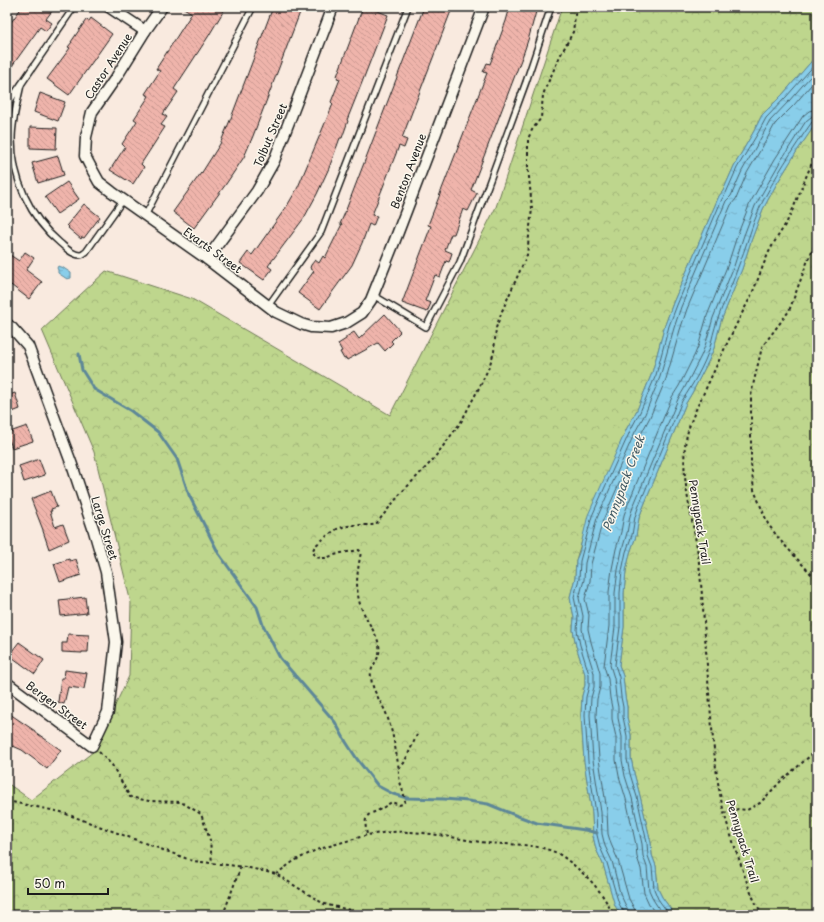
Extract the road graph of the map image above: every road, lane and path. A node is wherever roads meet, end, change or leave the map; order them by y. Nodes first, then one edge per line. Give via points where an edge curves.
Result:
1 (74, 7) edge
2 (109, 7) edge
3 (162, 7) edge
4 (253, 7) edge
5 (332, 7) edge
6 (408, 7) edge
7 (484, 7) edge
8 (551, 7) edge
9 (576, 7) edge
10 (145, 30) junction
11 (21, 85) junction
12 (7, 105) edge
13 (817, 152) edge
14 (90, 166) joint
15 (123, 200) junction
16 (145, 216) junction
17 (817, 240) edge
18 (207, 259) junction
19 (373, 295) junction
20 (268, 306) junction
21 (335, 327) joint
22 (9, 329) edge
23 (817, 579) edge
24 (7, 683) edge
25 (417, 735) dead end
26 (92, 746) junction
27 (817, 750) edge
28 (399, 770) junction
29 (7, 801) edge
30 (724, 813) junction
31 (367, 835) junction
32 (212, 863) junction
33 (241, 866) junction
34 (276, 874) junction
35 (223, 915) edge
36 (371, 915) edge
37 (613, 915) edge
38 (763, 915) edge

1 - 11 lane
2 - 10 street
3 - 10 street, Castor Avenue
4 - 16 lane
5 - 18 street, Tolbut Street via 274,161 256,191
6 - 20 lane via 321,232
7 - 19 street, Benton Avenue
8 - 19 lane via 460,262 426,327
9 - 28 path via 573,32 546,87 540,118 528,139 532,208 527,255 502,310 496,328 494,352 480,386 461,422 443,448 378,522 337,529 313,550 320,558 352,551 361,552 357,579 359,601 379,646 378,658 371,677 392,731
10 - 14 street, Castor Avenue via 92,112 85,156
11 - 12 lane
11 - 15 lane via 12,140 15,166 22,192 43,226 72,253 80,255 86,252
13 - 30 path, Pennypack Trail via 790,216 770,250 691,418 686,438 685,479 699,557 713,742
14 - 15 street, Evarts Street via 99,182
15 - 16 street, Evarts Street
16 - 18 street, Evarts Street
17 - 23 path via 789,311 762,347 751,396 751,464 754,490 768,524
18 - 20 street, Evarts Street
19 - 21 street, Benton Avenue via 362,313
20 - 21 street, Evarts Street via 311,328
22 - 26 street, Large Street via 28,346 72,465 106,572 116,642 108,712
24 - 26 street, Bergen Street
25 - 28 path
26 - 32 path via 112,765 130,797 149,801 181,802 201,814 210,840
27 - 30 path via 781,781 760,804 747,810 738,809
28 - 31 path via 398,776 405,801 399,805 392,802 368,815 365,824
29 - 32 path via 61,812 193,861
30 - 38 path, Pennypack Trail via 749,887
31 - 34 path via 316,850
31 - 37 path via 389,832 422,833 480,842 531,846 556,853 566,858 591,881 602,894
32 - 33 path
33 - 34 path
33 - 35 path
34 - 36 path via 324,904

